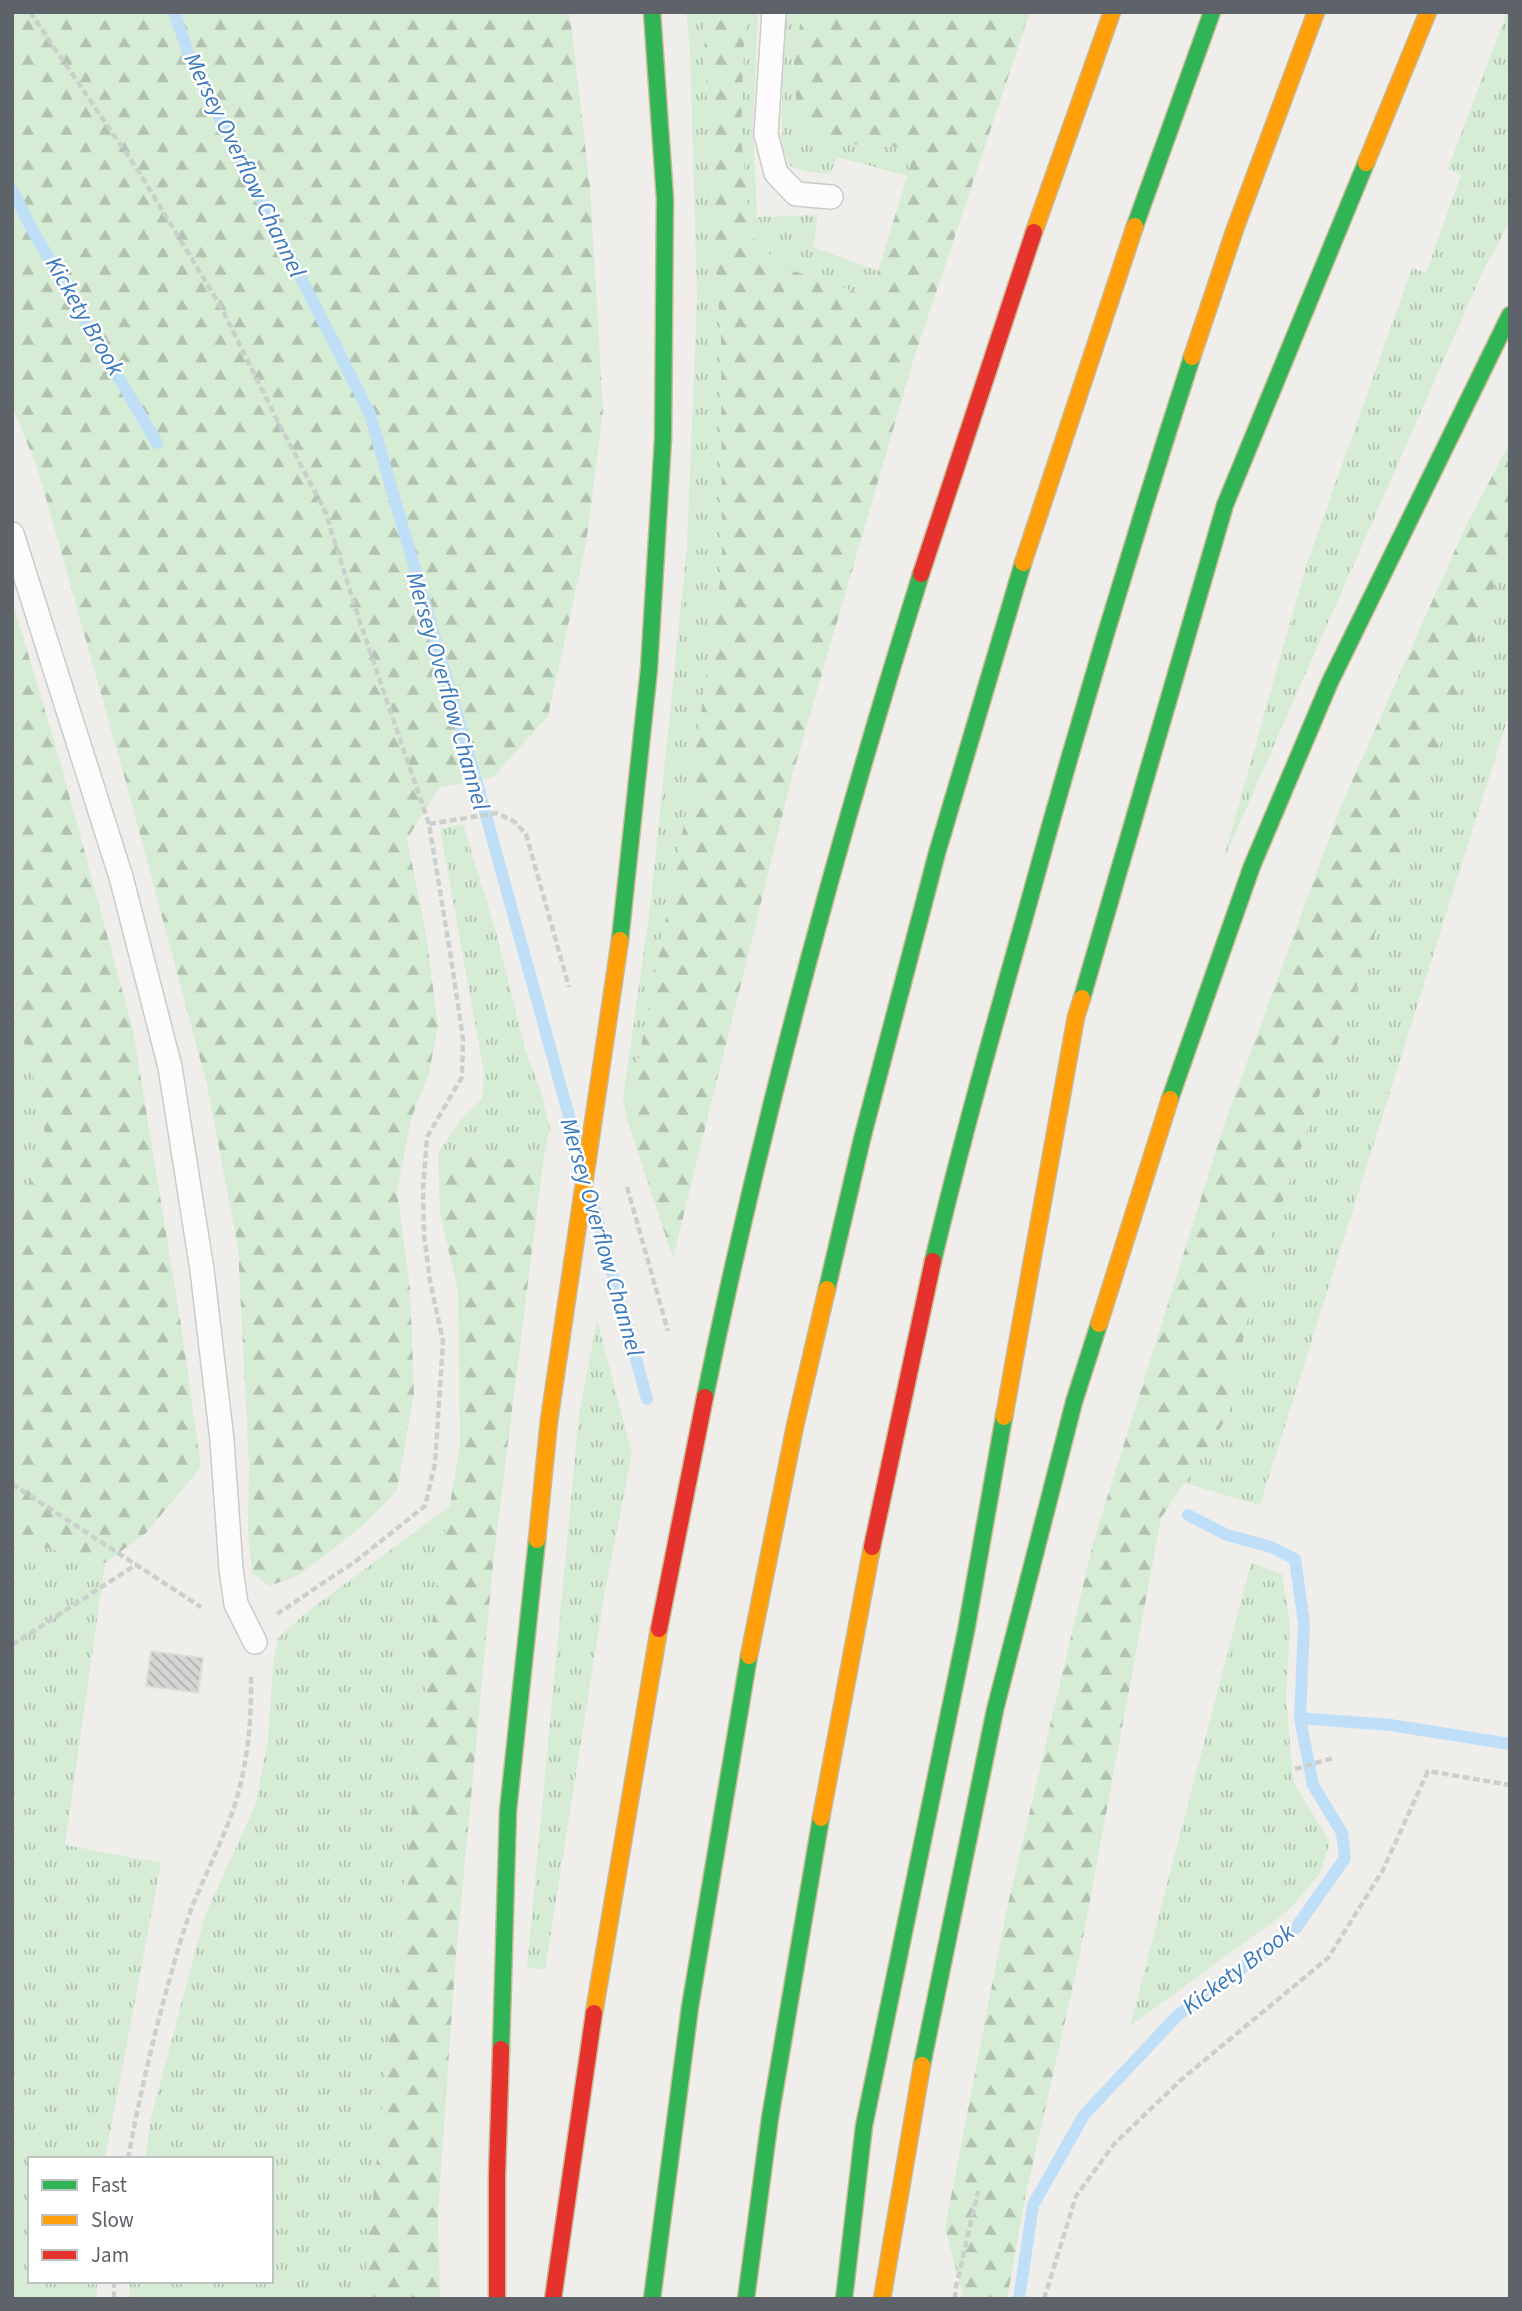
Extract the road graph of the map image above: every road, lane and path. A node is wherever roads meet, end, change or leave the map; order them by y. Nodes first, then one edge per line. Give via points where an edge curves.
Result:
1 (30, 12) edge
2 (652, 12) edge
3 (774, 12) edge
4 (1112, 12) edge
5 (1212, 12) edge
6 (1316, 12) edge
7 (1428, 12) edge
8 (831, 197) dead end
9 (648, 220) dead end
10 (1510, 315) edge
11 (663, 439) junction
12 (12, 534) edge
13 (429, 824) junction
14 (526, 834) dead end
15 (12, 1484) edge
16 (137, 1564) junction
17 (255, 1642) junction
18 (12, 1644) edge
19 (1333, 1758) dead end
20 (1295, 1769) dead end
21 (1510, 1785) edge
22 (128, 2157) edge
23 (978, 2191) dead end
24 (497, 2299) edge
25 (553, 2299) edge
26 (652, 2299) edge
27 (746, 2299) edge
28 (844, 2299) edge
29 (883, 2299) edge
30 (956, 2299) edge
31 (1044, 2299) edge

1 - 13 path via 139,172 221,307 325,511
2 - 11 highway via 665,199
3 - 8 lane via 765,134 776,173 796,194
4 - 25 highway via 1047,188 928,547 811,953 738,1247 655,1647 585,2062
5 - 26 highway via 1060,444 972,729 827,1282 764,1581 704,1905
6 - 27 highway via 1264,144 1149,488 1005,985 924,1300 867,1567 809,1885
7 - 28 highway via 1225,505 1076,1017 966,1630 864,2126
9 - 11 highway
10 - 29 highway via 1330,682 1252,866 1165,1112 1074,1402 995,1710 921,2071
11 - 24 highway, bridge via 649,669 620,940 549,1421 508,1811
12 - 17 lane via 121,877 170,1067 202,1270 236,1604
13 - 14 path via 497,813
13 - 17 path via 463,1039 463,1077 427,1138 423,1190 430,1281 443,1341 435,1464 425,1506 356,1561 273,1617
15 - 16 path
16 - 17 path
16 - 18 path
17 - 22 path via 243,1775 230,1820 184,1931
19 - 20 path
21 - 31 path via 1428,1771 1383,1870 1328,1958 1183,2078 1115,2143 1076,2196
23 - 30 path

